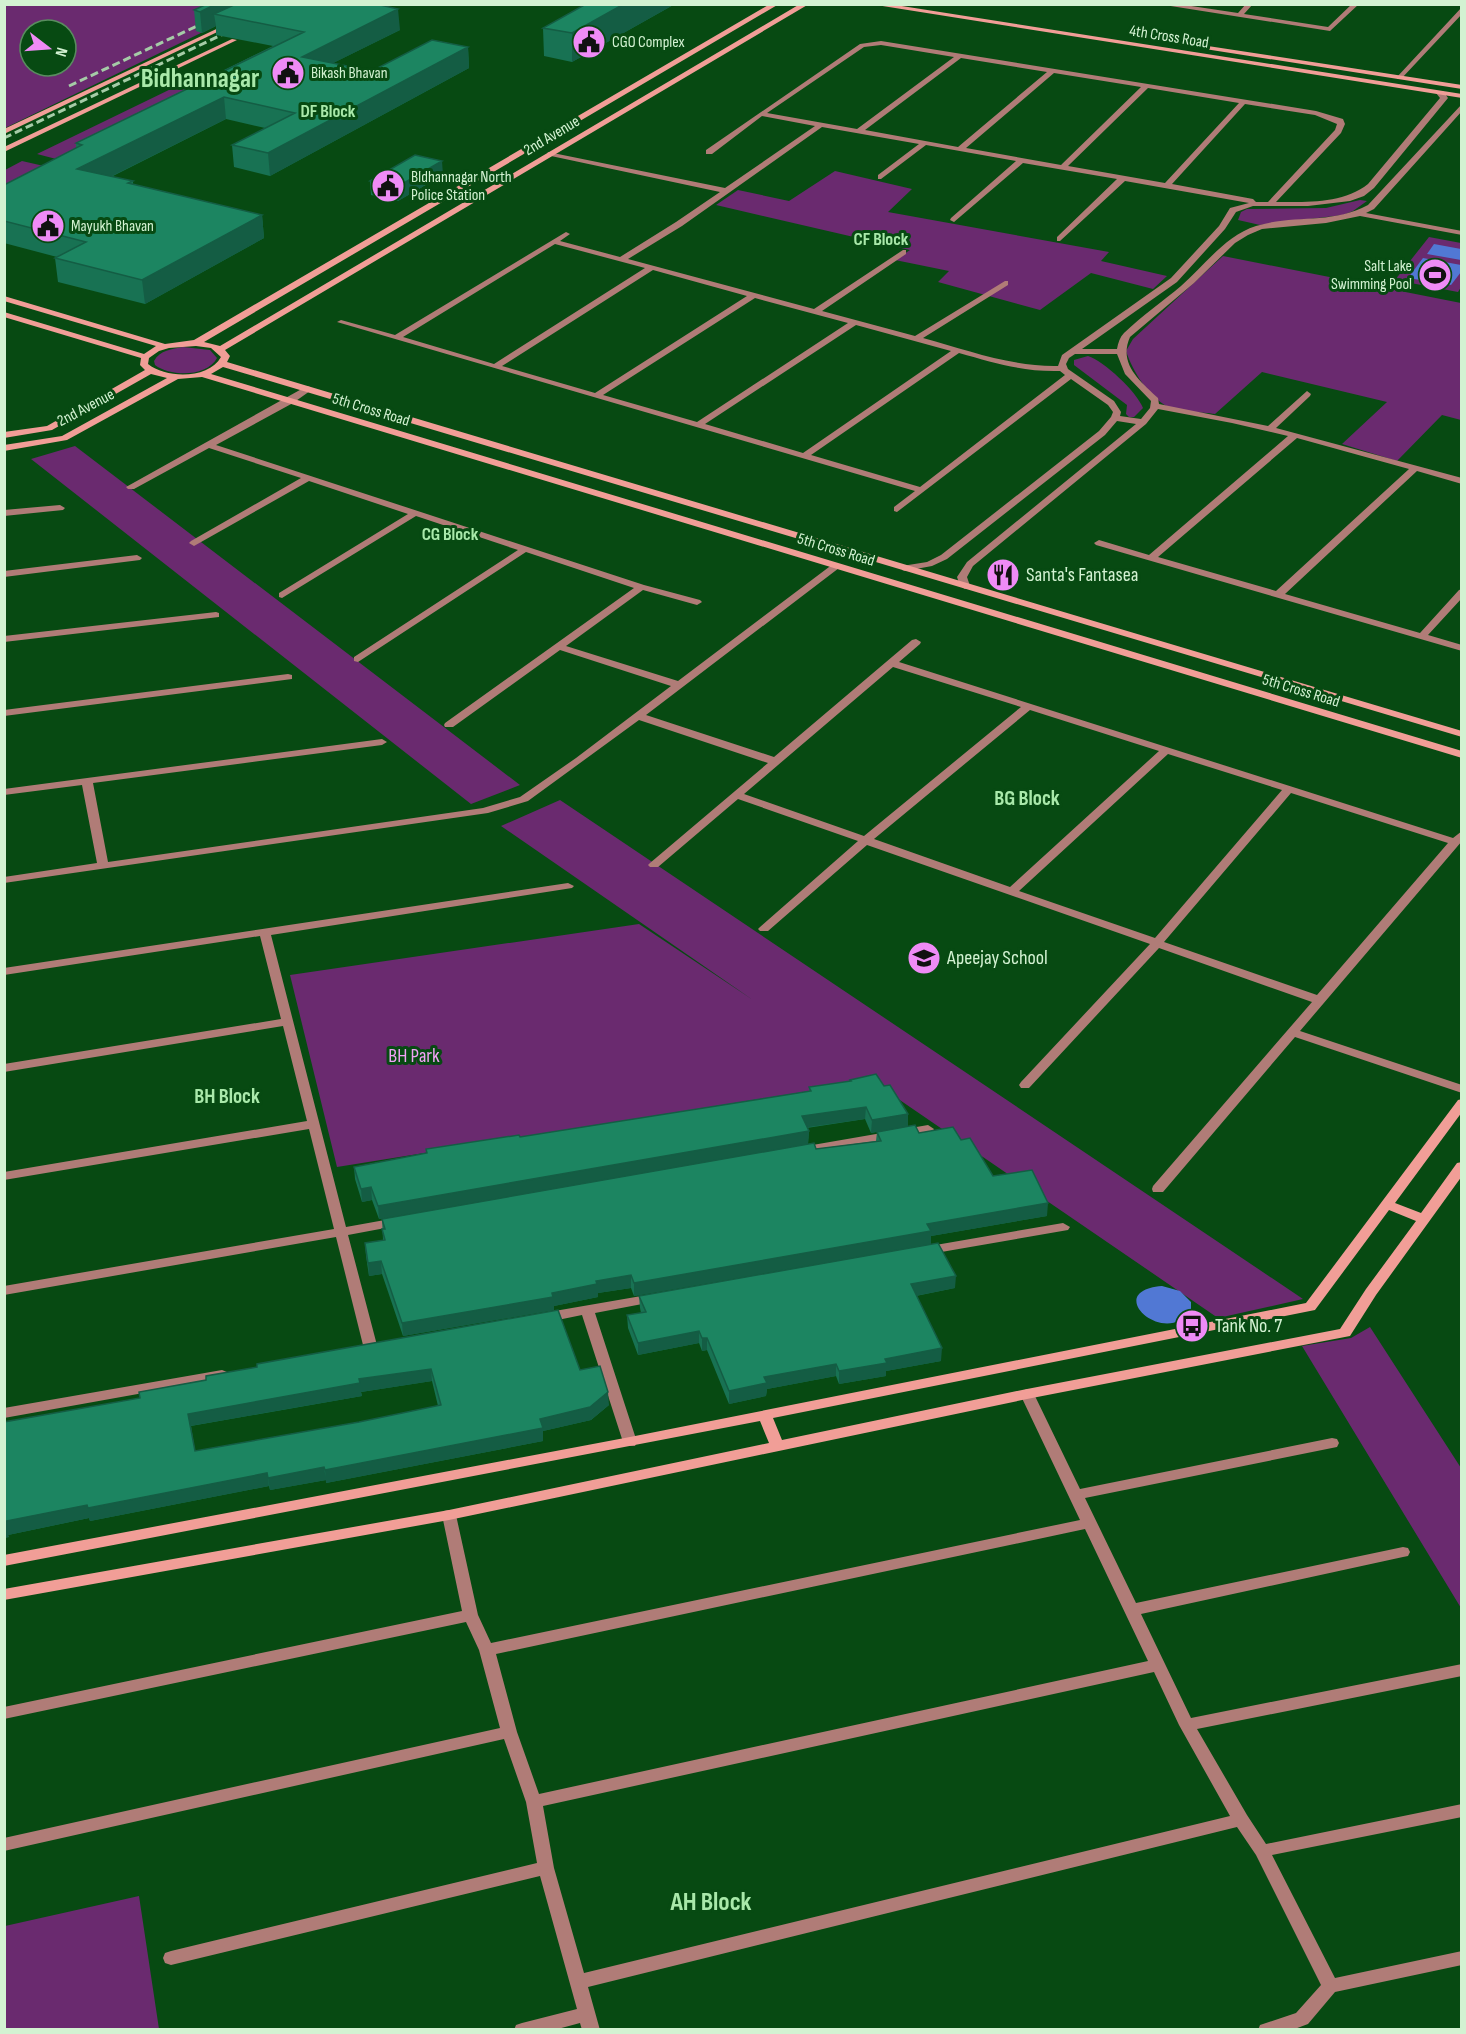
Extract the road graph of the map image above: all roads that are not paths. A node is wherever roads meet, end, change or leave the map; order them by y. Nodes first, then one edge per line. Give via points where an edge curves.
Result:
1 (776, 4) edge
2 (806, 4) edge
3 (873, 4) edge
4 (925, 4) edge
5 (1161, 4) edge
6 (1250, 4) edge
7 (1356, 4) edge
8 (949, 8) junction
9 (1461, 9) edge
10 (940, 15) junction
11 (1239, 16) junction
12 (237, 21) edge
13 (738, 26) junction
14 (759, 30) junction
15 (234, 40) edge
16 (961, 55) junction
17 (1052, 71) junction
18 (1399, 78) junction
19 (1146, 86) junction
20 (1461, 87) edge
21 (1440, 93) junction
22 (1461, 96) edge
23 (1244, 101) junction
24 (1461, 106) edge
25 (761, 114) junction
26 (822, 124) junction
27 (16, 126) junction
28 (565, 128) junction
29 (859, 131) junction
30 (4, 132) edge
31 (42, 132) junction
32 (587, 133) junction
33 (925, 143) junction
34 (1403, 147) junction
35 (960, 149) junction
36 (4, 150) edge
37 (1422, 151) junction
38 (709, 153) dead end
39 (551, 154) junction
40 (509, 160) junction
41 (1022, 160) junction
42 (533, 165) junction
43 (1064, 167) junction
44 (881, 177) dead end
45 (1123, 178) junction
46 (1167, 185) junction
47 (727, 191) junction
48 (1361, 194) junction
49 (1379, 200) junction
50 (1262, 203) junction
51 (1271, 203) junction
52 (1361, 214) junction
53 (954, 220) dead end
54 (1222, 227) junction
55 (1246, 233) junction
56 (1461, 233) edge
57 (566, 234) dead end
58 (1060, 239) dead end
59 (556, 242) junction
60 (903, 252) dead end
61 (620, 260) junction
62 (651, 268) junction
63 (1005, 283) dead end
64 (753, 296) junction
65 (4, 298) edge
66 (815, 312) junction
67 (4, 314) edge
68 (341, 322) dead end
69 (853, 323) junction
70 (396, 338) junction
71 (916, 339) junction
72 (196, 343) junction
73 (164, 346) junction
74 (221, 349) junction
75 (958, 350) junction
76 (1075, 351) junction
77 (1120, 352) junction
78 (145, 357) junction
79 (223, 364) junction
80 (495, 367) junction
81 (150, 371) junction
82 (1066, 371) junction
83 (201, 374) junction
84 (176, 377) junction
85 (307, 389) junction
86 (1307, 394) dead end
87 (596, 396) junction
88 (290, 401) junction
89 (1155, 406) junction
90 (1115, 418) junction
91 (1143, 422) junction
92 (698, 425) junction
93 (1269, 430) junction
94 (4, 435) edge
95 (1294, 436) junction
96 (208, 445) junction
97 (4, 448) edge
98 (804, 456) junction
99 (1461, 467) edge
100 (1415, 468) junction
101 (308, 478) junction
102 (1451, 478) junction
103 (1461, 481) edge
104 (131, 488) dead end
105 (922, 490) junction
106 (1028, 491) junction
107 (1051, 497) junction
108 (60, 508) dead end
109 (897, 509) dead end
110 (4, 513) edge
111 (415, 513) junction
112 (729, 515) junction
113 (710, 528) junction
114 (194, 543) dead end
115 (1099, 543) dead end
116 (525, 549) junction
117 (137, 558) dead end
118 (1151, 558) junction
119 (836, 566) junction
120 (904, 568) junction
121 (4, 574) edge
122 (965, 586) junction
123 (641, 587) junction
124 (1461, 592) edge
125 (282, 595) dead end
126 (1278, 595) junction
127 (697, 602) dead end
128 (216, 615) dead end
129 (1421, 637) junction
130 (4, 639) edge
131 (916, 642) dead end
132 (560, 647) junction
133 (1461, 648) edge
134 (358, 659) dead end
135 (892, 663) junction
136 (288, 676) dead end
137 (679, 685) junction
138 (1028, 706) junction
139 (4, 713) edge
140 (638, 716) junction
141 (449, 725) dead end
142 (1461, 735) edge
143 (382, 742) dead end
144 (1166, 750) junction
145 (1461, 755) edge
146 (774, 761) junction
147 (87, 781) junction
148 (1288, 790) junction
149 (4, 792) edge
150 (736, 795) junction
151 (1458, 838) edge
152 (865, 841) junction
153 (654, 865) dead end
154 (104, 866) junction
155 (4, 880) edge
156 (568, 886) dead end
157 (1011, 892) junction
158 (764, 929) dead end
159 (266, 932) junction
160 (1158, 942) junction
161 (4, 972) edge
162 (1318, 1000) junction
163 (288, 1022) junction
164 (1292, 1032) junction
165 (4, 1068) edge
166 (1025, 1085) dead end
167 (1461, 1089) edge
168 (1461, 1103) edge
169 (314, 1124) junction
170 (928, 1129) edge
171 (787, 1154) edge
172 (1461, 1166) edge
173 (4, 1176) edge
174 (1158, 1189) dead end
175 (1386, 1204) junction
176 (1424, 1219) junction
177 (412, 1220) edge
178 (1062, 1227) dead end
179 (341, 1232) junction
180 (912, 1253) edge
181 (4, 1291) edge
182 (669, 1295) edge
183 (588, 1310) junction
184 (531, 1320) edge
185 (371, 1349) edge
186 (234, 1373) edge
187 (1027, 1394) junction
188 (4, 1413) edge
189 (765, 1415) junction
190 (630, 1442) junction
191 (1332, 1443) dead end
192 (777, 1445) junction
193 (1076, 1495) junction
194 (449, 1515) junction
195 (1089, 1523) junction
196 (1402, 1552) dead end
197 (4, 1561) edge
198 (4, 1595) edge
199 (1131, 1610) junction
200 (470, 1615) junction
201 (487, 1650) junction
202 (1158, 1665) junction
203 (1461, 1670) edge
204 (4, 1713) edge
205 (1187, 1725) junction
206 (509, 1732) junction
207 (534, 1802) junction
208 (1461, 1810) edge
209 (1241, 1820) junction
210 (4, 1845) edge
211 (1262, 1851) junction
212 (546, 1868) junction
213 (171, 1958) dead end
214 (1461, 1958) edge
215 (578, 1982) junction
216 (1330, 1986) junction
217 (589, 2022) edge
218 (522, 2030) edge
219 (1266, 2030) edge

1 - 13 street, 2nd Avenue
2 - 14 street, 2nd Avenue
3 - 10 street, 4th Cross Road
4 - 8 street, 4th Cross Road
5 - 11 street
6 - 11 street
7 - 11 street via 1330,29
8 - 10 street
8 - 18 street, 4th Cross Road
9 - 18 street
10 - 21 street, 4th Cross Road
12 - 27 street
13 - 14 street
13 - 28 street, 2nd Avenue
14 - 32 street, 2nd Avenue
15 - 31 street
16 - 17 street
16 - 25 street via 881,43 862,45
16 - 29 street
17 - 19 street
17 - 35 street
18 - 20 street, 4th Cross Road
19 - 23 street
19 - 43 street
21 - 22 street, 4th Cross Road
21 - 34 street via 1444,99
23 - 46 street
23 - 51 street via 1316,113 1335,118 1341,124
24 - 37 street
25 - 26 street
25 - 38 street
26 - 29 street
26 - 47 street
27 - 30 street
27 - 31 street
28 - 32 street
28 - 40 street, 2nd Avenue
29 - 33 street
31 - 36 street
32 - 39 street, 2nd Avenue
33 - 35 street
33 - 44 street
34 - 37 street
34 - 48 street
35 - 41 street
37 - 49 street
39 - 42 street, 2nd Avenue
39 - 47 street
40 - 42 street
40 - 72 street, 2nd Avenue
41 - 43 street
41 - 53 street
42 - 74 street, 2nd Avenue
43 - 45 street
45 - 46 street
45 - 58 street
46 - 50 street
47 - 61 street
48 - 49 street
48 - 51 street via 1326,202
49 - 52 street
50 - 51 street
50 - 54 street via 1233,210
52 - 55 street
52 - 56 street
54 - 55 street
54 - 76 street via 1174,280
55 - 77 street via 1228,244 1126,336
57 - 59 street
59 - 61 street
59 - 70 street
60 - 66 street
61 - 62 street
62 - 64 street
62 - 80 street
63 - 71 street
64 - 66 street
64 - 87 street
65 - 73 street
66 - 69 street
67 - 78 street
68 - 70 street
69 - 71 street
69 - 92 street
70 - 80 street
71 - 75 street
72 - 73 street
72 - 74 street
73 - 78 street
74 - 79 street via 226,356
75 - 82 street via 1036,369
75 - 98 street
76 - 77 street
76 - 82 street via 1065,357 1062,364
77 - 89 street via 1127,372 1155,400
78 - 81 street via 144,364
79 - 83 street
79 - 85 street, 5th Cross Road
80 - 87 street
81 - 84 street
81 - 94 street, 2nd Avenue via 49,428
82 - 90 street via 1111,403 1117,412
82 - 105 street
83 - 84 street
83 - 88 street, 5th Cross Road
84 - 97 street, 2nd Avenue via 64,438
85 - 88 street
85 - 112 street, 5th Cross Road
86 - 93 street
87 - 92 street
88 - 96 street
88 - 113 street, 5th Cross Road
89 - 91 street
89 - 93 street
90 - 91 street
90 - 106 street via 1102,433
91 - 107 street
92 - 98 street
93 - 95 street
95 - 100 street
95 - 118 street
96 - 101 street
96 - 104 street
98 - 105 street
99 - 102 street
100 - 102 street
100 - 126 street
101 - 111 street
101 - 114 street
102 - 103 street
105 - 109 street
106 - 107 street
106 - 120 street via 944,557
107 - 122 street via 970,564 963,573
108 - 110 street
111 - 116 street
111 - 125 street
112 - 113 street
112 - 120 street, 5th Cross Road
113 - 119 street, 5th Cross Road
115 - 118 street
116 - 123 street
116 - 134 street
117 - 121 street
118 - 126 street
119 - 137 street
119 - 145 street, 5th Cross Road
120 - 122 street, 5th Cross Road
122 - 142 street, 5th Cross Road
123 - 127 street
123 - 132 street
124 - 129 street
126 - 129 street
128 - 130 street
129 - 133 street
131 - 135 street
132 - 137 street
132 - 141 street
135 - 138 street
135 - 146 street
136 - 139 street
137 - 140 street
138 - 144 street
138 - 152 street
140 - 146 street
140 - 154 street via 524,799 484,810
143 - 147 street
144 - 148 street
144 - 157 street
146 - 150 street
147 - 149 street
147 - 154 street
148 - 151 street
148 - 160 street
150 - 152 street
150 - 153 street
151 - 162 street
152 - 157 street
152 - 158 street
154 - 155 street
156 - 159 street
157 - 160 street
159 - 161 street
159 - 163 street
160 - 162 street
160 - 166 street
162 - 164 street
163 - 165 street
163 - 169 street
164 - 167 street
164 - 174 street
168 - 175 street
169 - 173 street
169 - 179 street
170 - 171 street
172 - 176 street
175 - 176 street
175 - 189 street via 1310,1307
176 - 187 street via 1345,1332
177 - 179 street
178 - 180 street
179 - 181 street
179 - 185 street
182 - 183 street
183 - 184 street
183 - 190 street
186 - 188 street
187 - 192 street
187 - 193 street
189 - 190 street
189 - 192 street
190 - 197 street
191 - 193 street
192 - 194 street
193 - 195 street
194 - 198 street
194 - 200 street
195 - 199 street
195 - 201 street
196 - 199 street
199 - 202 street
200 - 201 street
200 - 204 street
201 - 206 street
202 - 205 street
202 - 207 street
203 - 205 street
205 - 209 street
206 - 207 street
206 - 210 street
207 - 212 street
208 - 211 street
209 - 211 street
209 - 215 street
211 - 216 street
212 - 213 street
212 - 215 street
214 - 216 street
215 - 217 street
216 - 219 street via 1302,2019
217 - 218 street

